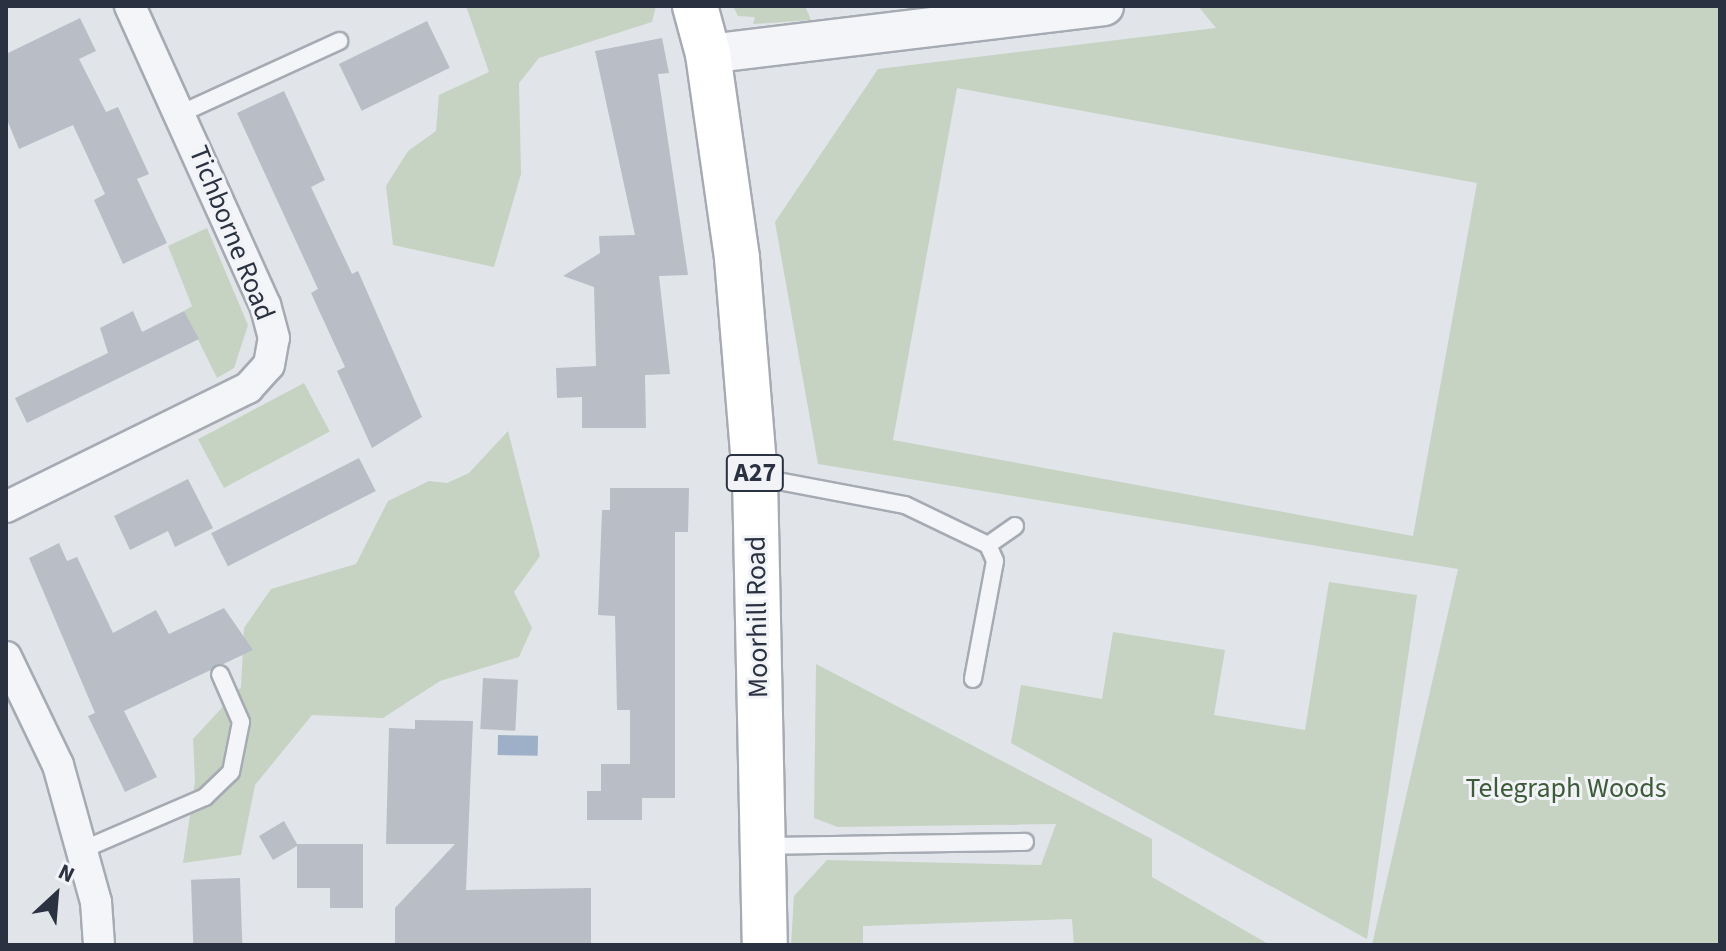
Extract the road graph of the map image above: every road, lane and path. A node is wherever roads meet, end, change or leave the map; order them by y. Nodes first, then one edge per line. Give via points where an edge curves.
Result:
1 (130, 6) edge
2 (695, 6) edge
3 (1104, 6) edge
4 (339, 41) dead end
5 (708, 54) junction
6 (182, 113) junction
7 (755, 477) junction
8 (6, 507) edge
9 (1015, 526) dead end
10 (988, 545) junction
11 (6, 657) edge
12 (220, 674) dead end
13 (973, 679) dead end
14 (1025, 842) dead end
15 (763, 846) junction
16 (82, 850) junction
17 (99, 945) edge
18 (765, 945) edge

1 - 6 street, Tichborne Road
2 - 5 main road, Moorhill Road / A27
3 - 5 street
4 - 6 lane
5 - 7 main road, Moorhill Road / A27 via 737,258
6 - 8 street, Tichborne Road via 265,305 274,338 269,365 248,388
7 - 10 lane via 905,505
7 - 15 main road, Moorhill Road / A27
9 - 10 lane
10 - 13 lane via 995,561
11 - 16 street via 58,765
12 - 16 lane via 241,722 231,772 205,797
14 - 15 lane
15 - 18 main road, Moorhill Road / A27
16 - 17 street

